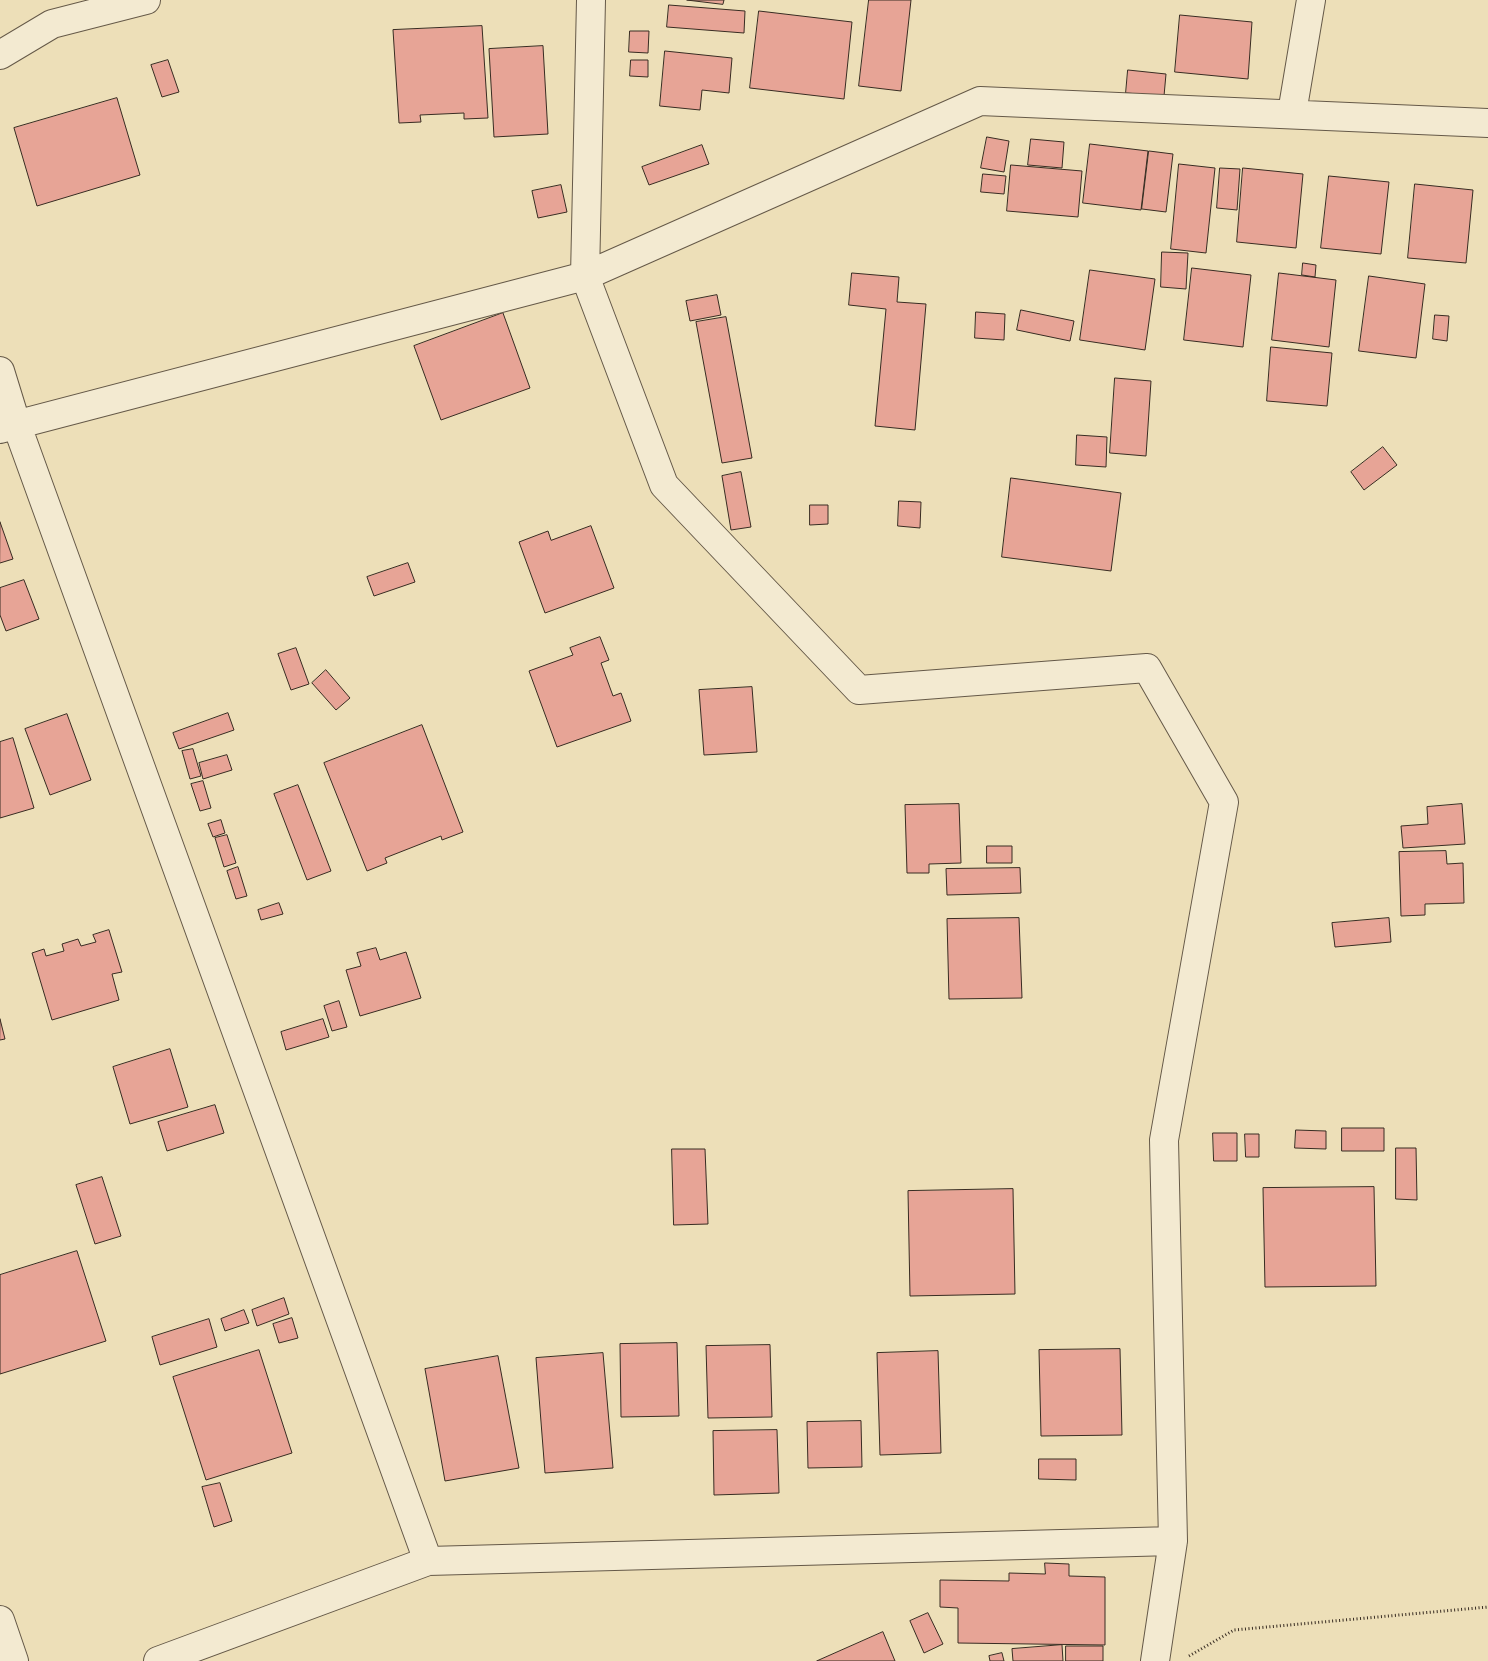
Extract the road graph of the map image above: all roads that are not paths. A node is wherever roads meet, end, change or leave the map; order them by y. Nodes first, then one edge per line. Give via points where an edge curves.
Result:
1 (146, 0) edge
2 (591, 0) edge
3 (1311, 0) edge
4 (0, 55) edge
5 (1292, 113) junction
6 (1488, 123) edge
7 (585, 276) junction
8 (0, 370) edge
9 (8, 426) edge
10 (1173, 1541) junction
11 (428, 1561) junction
12 (0, 1620) edge
13 (14, 1661) edge
14 (158, 1661) edge
15 (1155, 1661) edge

1 - 4 street via 52,24
2 - 7 street
3 - 5 street
5 - 6 street
5 - 7 street via 980,101
7 - 9 street
7 - 10 street via 664,486 860,690 1147,668 1224,802 1164,1140
8 - 9 street
9 - 11 street
10 - 11 street
10 - 15 street
11 - 14 street
12 - 13 street

